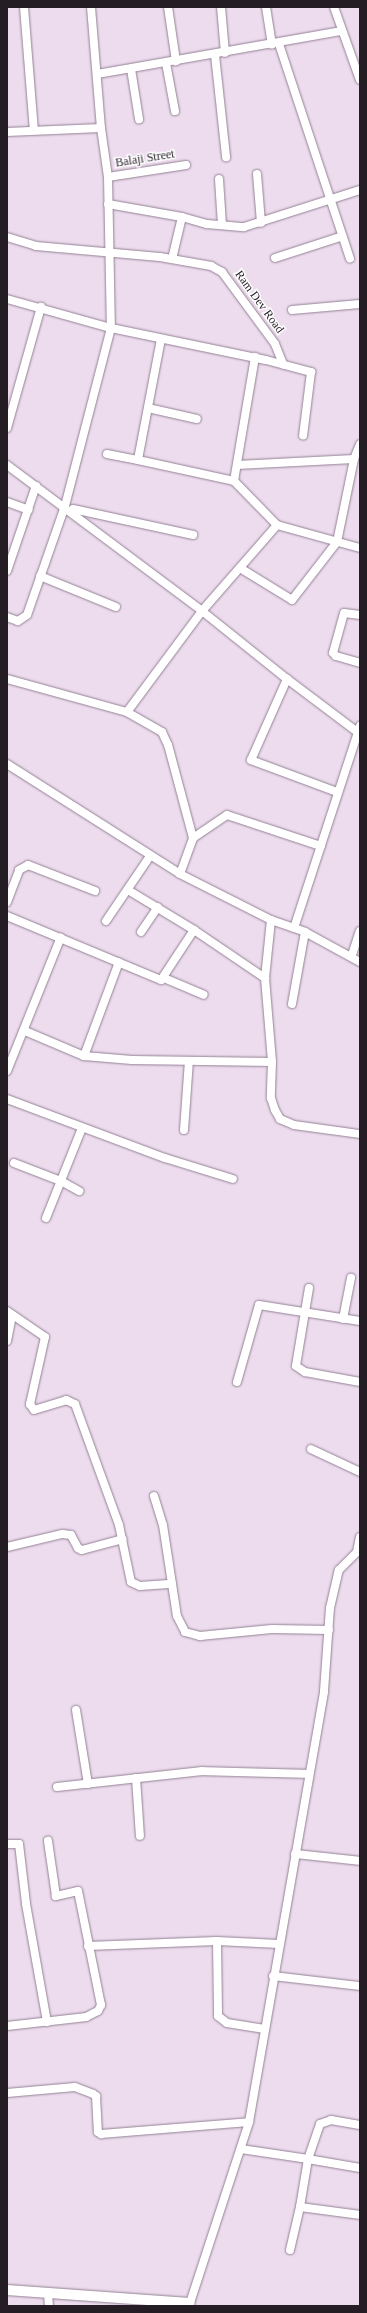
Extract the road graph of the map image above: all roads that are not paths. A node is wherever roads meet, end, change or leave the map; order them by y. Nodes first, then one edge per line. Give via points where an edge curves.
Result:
1 (24, 7) edge
2 (91, 7) edge
3 (168, 7) edge
4 (221, 7) edge
5 (266, 7) edge
6 (334, 7) edge
7 (342, 31) junction
8 (275, 44) junction
9 (225, 53) junction
10 (215, 55) junction
11 (176, 61) junction
12 (166, 63) junction
13 (131, 69) junction
14 (97, 74) junction
15 (360, 80) edge
16 (175, 111) dead end
17 (138, 119) dead end
18 (101, 128) junction
19 (34, 130) junction
20 (7, 132) edge
21 (226, 157) dead end
22 (186, 165) dead end
23 (257, 174) dead end
24 (108, 177) junction
25 (219, 179) dead end
26 (360, 190) edge
27 (332, 199) junction
28 (108, 204) junction
29 (182, 217) junction
30 (261, 223) junction
31 (222, 225) junction
32 (343, 236) junction
33 (7, 237) edge
34 (110, 254) junction
35 (275, 258) dead end
36 (172, 259) junction
37 (350, 259) dead end
38 (7, 299) edge
39 (360, 304) edge
40 (41, 307) junction
41 (292, 310) dead end
42 (111, 328) junction
43 (161, 339) junction
44 (255, 357) junction
45 (283, 364) junction
46 (148, 408) junction
47 (197, 419) dead end
48 (7, 428) edge
49 (303, 436) dead end
50 (360, 444) edge
51 (107, 454) dead end
52 (354, 459) junction
53 (138, 460) junction
54 (7, 465) edge
55 (237, 465) junction
56 (234, 481) junction
57 (36, 486) junction
58 (7, 502) edge
59 (65, 506) junction
60 (29, 510) junction
61 (277, 525) junction
62 (193, 535) dead end
63 (337, 542) junction
64 (360, 548) edge
65 (8, 567) edge
66 (240, 568) junction
67 (40, 576) junction
68 (116, 607) dead end
69 (202, 611) junction
70 (360, 616) edge
71 (7, 617) edge
72 (360, 664) edge
73 (7, 679) edge
74 (287, 679) junction
75 (127, 712) junction
76 (359, 731) edge
77 (7, 764) edge
78 (337, 792) junction
79 (194, 838) junction
80 (321, 846) junction
81 (150, 856) junction
82 (180, 874) junction
83 (128, 890) junction
84 (95, 891) dead end
85 (7, 902) edge
86 (158, 908) junction
87 (7, 916) edge
88 (271, 920) junction
89 (106, 921) dead end
90 (294, 928) junction
91 (194, 930) junction
92 (360, 931) edge
93 (141, 932) dead end
94 (305, 932) junction
95 (61, 937) junction
96 (352, 955) junction
97 (119, 962) junction
98 (360, 962) edge
99 (164, 978) junction
100 (265, 978) junction
101 (204, 995) dead end
102 (292, 1004) dead end
103 (25, 1031) junction
104 (84, 1056) junction
105 (189, 1061) junction
106 (272, 1062) junction
107 (7, 1071) edge
108 (7, 1099) edge
109 (82, 1128) junction
110 (184, 1130) dead end
111 (360, 1134) edge
112 (14, 1163) dead end
113 (233, 1179) dead end
114 (61, 1181) junction
115 (79, 1191) dead end
116 (46, 1218) dead end
117 (351, 1278) dead end
118 (309, 1288) dead end
119 (304, 1312) junction
120 (10, 1313) edge
121 (343, 1319) junction
122 (360, 1321) edge
123 (7, 1341) edge
124 (238, 1382) dead end
125 (360, 1382) edge
126 (311, 1448) dead end
127 (360, 1472) edge
128 (154, 1496) dead end
129 (360, 1537) edge
130 (123, 1539) junction
131 (7, 1547) edge
132 (356, 1561) edge
133 (172, 1584) junction
134 (329, 1630) junction
135 (76, 1710) dead end
136 (308, 1774) junction
137 (136, 1778) junction
138 (88, 1784) junction
139 (57, 1787) dead end
140 (140, 1836) dead end
141 (48, 1840) dead end
142 (7, 1844) edge
143 (295, 1854) junction
144 (360, 1861) edge
145 (217, 1941) junction
146 (279, 1944) junction
147 (88, 1946) junction
148 (273, 1976) junction
149 (360, 1986) edge
150 (47, 2022) junction
151 (7, 2026) edge
152 (265, 2029) junction
153 (7, 2093) edge
154 (250, 2122) junction
155 (360, 2126) edge
156 (241, 2149) junction
157 (308, 2160) junction
158 (360, 2168) edge
159 (300, 2207) junction
160 (360, 2215) edge
161 (290, 2250) dead end
162 (7, 2290) edge
163 (48, 2293) junction
164 (189, 2304) edge
165 (49, 2306) edge

1 - 19 street
2 - 14 street
3 - 11 street
4 - 9 street
5 - 8 street
6 - 7 street
7 - 8 street
7 - 15 street
8 - 9 street
8 - 27 street
9 - 10 street
10 - 11 street
10 - 21 street
11 - 12 street
12 - 13 street
12 - 16 street
13 - 14 street
13 - 17 street
14 - 18 street
18 - 19 street
18 - 24 street
19 - 20 street
22 - 24 street, Balaji Street
23 - 30 street
24 - 28 street
25 - 31 street
26 - 27 street
27 - 30 street
27 - 32 street
28 - 29 street
28 - 34 street
29 - 31 street
29 - 36 street
30 - 31 street via 244,227
32 - 35 street
32 - 37 street
33 - 34 street, Ram Dev Road via 36,246
34 - 36 street, Ram Dev Road
34 - 42 street
36 - 45 street, Ram Dev Road via 211,266 222,272 275,344
38 - 40 street
39 - 41 street
40 - 42 street
40 - 48 street
42 - 43 street
42 - 59 street
43 - 44 street
43 - 46 street
44 - 45 street
44 - 55 street
45 - 49 street via 310,372
46 - 47 street
46 - 53 street
50 - 52 street
51 - 53 street
52 - 55 street
52 - 63 street
53 - 56 street
54 - 57 street
55 - 56 street
56 - 61 street
57 - 59 street via 43,494
57 - 60 street
58 - 60 street
59 - 62 street via 85,513
59 - 67 street
59 - 69 street
60 - 65 street
61 - 63 street
61 - 66 street
63 - 64 street
63 - 66 street via 292,600
66 - 69 street
67 - 68 street
67 - 71 street via 27,615 18,621
69 - 74 street
69 - 75 street
70 - 72 street via 344,613 333,653
73 - 75 street
74 - 76 street
74 - 78 street via 251,760
75 - 79 street via 162,732
76 - 78 street
77 - 81 street
78 - 80 street
79 - 80 street via 227,816
79 - 82 street
80 - 90 street
81 - 82 street
81 - 83 street
82 - 88 street
83 - 86 street
83 - 89 street
84 - 85 street via 28,865 19,870
86 - 91 street
86 - 93 street
87 - 95 street
88 - 90 street
88 - 100 street
90 - 94 street
91 - 99 street
91 - 100 street
92 - 96 street
94 - 96 street
94 - 102 street
95 - 97 street
95 - 103 street
96 - 98 street
97 - 99 street via 161,980
97 - 104 street
99 - 101 street
100 - 106 street
103 - 104 street
103 - 107 street
104 - 105 street
105 - 106 street
105 - 110 street
106 - 111 street via 271,1098 280,1119 313,1129
108 - 109 street
109 - 113 street
109 - 114 street
112 - 114 street
114 - 115 street
114 - 116 street
117 - 121 street
118 - 119 street
119 - 121 street
119 - 124 street via 259,1306
119 - 125 street via 296,1366 305,1372
120 - 123 street
120 - 130 street via 45,1337 29,1399 31,1408 38,1410 66,1400 75,1404
121 - 122 street
126 - 127 street
128 - 133 street via 163,1525
129 - 132 street
130 - 131 street via 82,1550 78,1548 71,1535 62,1534
130 - 133 street via 131,1582 140,1586
132 - 134 street via 340,1570 330,1608
133 - 134 street via 177,1616 185,1632 192,1636 272,1629
134 - 136 street via 324,1691
135 - 138 street
136 - 137 street via 214,1771
136 - 143 street
137 - 138 street
137 - 140 street
138 - 139 street
141 - 147 street via 56,1896 78,1891
142 - 150 street via 19,1844 26,1904
143 - 144 street
143 - 146 street
145 - 146 street
145 - 147 street
145 - 152 street via 218,2016 228,2023
146 - 148 street
147 - 150 street via 99,1996 98,2012 86,2017
148 - 149 street
148 - 152 street
150 - 151 street
152 - 154 street
153 - 154 street via 75,2086 96,2096 98,2132 101,2134
154 - 156 street
155 - 157 street via 331,2120 320,2124
156 - 157 street
156 - 164 street
157 - 158 street
157 - 159 street
159 - 160 street
159 - 161 street
162 - 163 street
163 - 164 street
163 - 165 street

